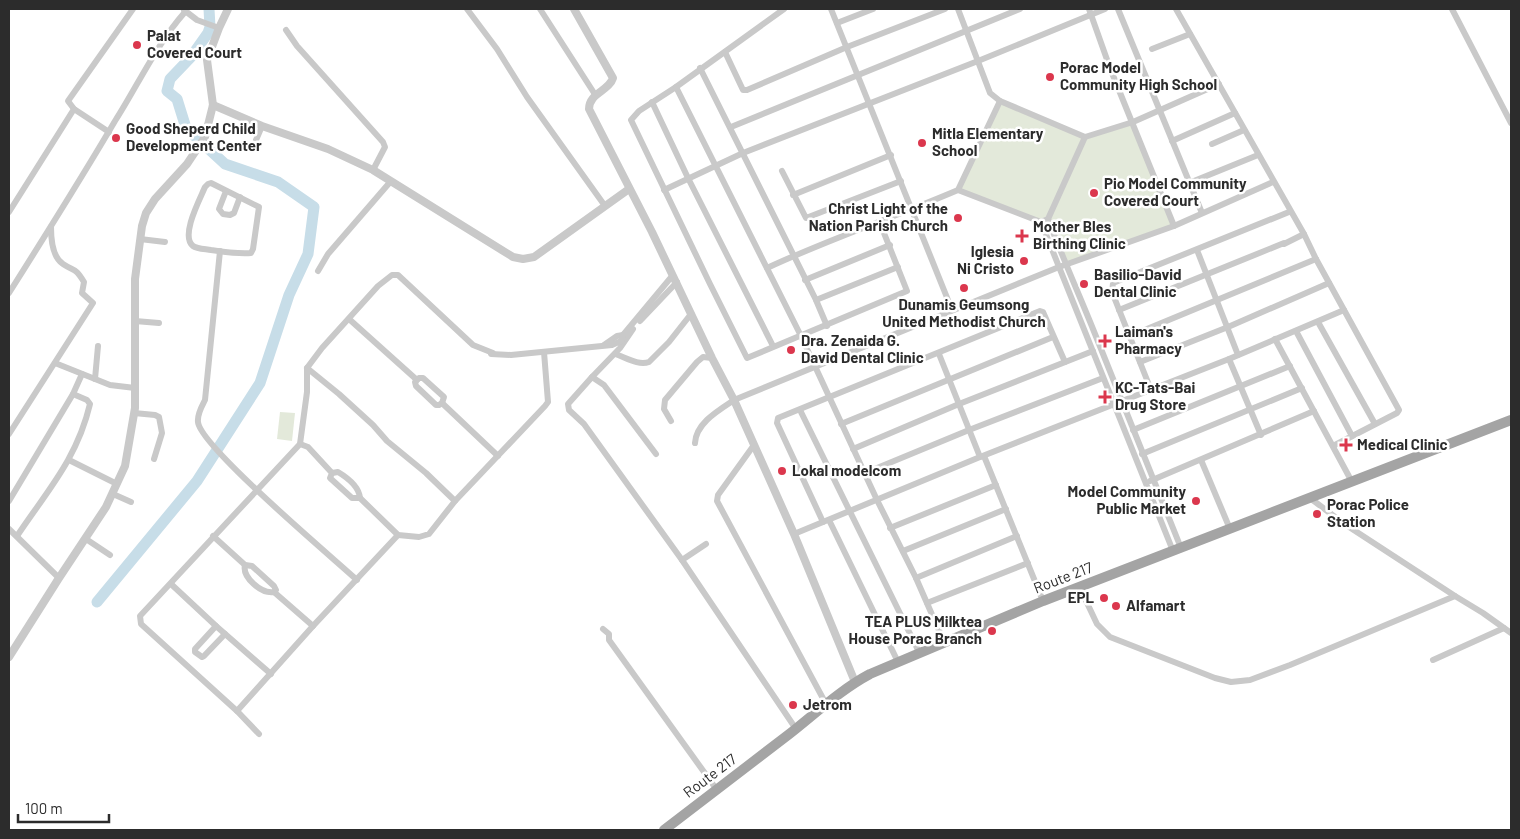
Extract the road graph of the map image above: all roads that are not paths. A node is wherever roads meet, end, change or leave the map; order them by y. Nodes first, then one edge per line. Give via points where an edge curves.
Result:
1 (133, 9) edge
2 (228, 9) edge
3 (467, 9) edge
4 (540, 9) edge
5 (574, 9) edge
6 (784, 9) edge
7 (831, 9) edge
8 (873, 9) edge
9 (945, 9) edge
10 (958, 9) edge
11 (1020, 9) edge
12 (1105, 9) edge
13 (1118, 9) edge
14 (1176, 9) edge
15 (1452, 9) edge
16 (184, 10) edge
17 (1090, 11) edge
18 (837, 23) junction
19 (216, 26) junction
20 (286, 30) dead end
21 (966, 31) junction
22 (1190, 34) junction
23 (847, 47) junction
24 (1152, 49) dead end
25 (725, 52) junction
26 (978, 61) junction
27 (700, 68) junction
28 (858, 75) junction
29 (1218, 84) junction
30 (676, 87) junction
31 (596, 96) junction
32 (1000, 101) junction
33 (652, 102) junction
34 (870, 103) junction
35 (213, 105) junction
36 (74, 109) junction
37 (1160, 109) junction
38 (1235, 113) junction
39 (1133, 122) junction
40 (1511, 123) edge
41 (262, 126) junction
42 (731, 127) junction
43 (1244, 130) junction
44 (109, 132) junction
45 (1085, 138) junction
46 (256, 140) dead end
47 (1172, 141) junction
48 (1212, 144) dead end
49 (743, 153) junction
50 (891, 155) junction
51 (1258, 155) junction
52 (716, 165) junction
53 (373, 170) junction
54 (782, 171) dead end
55 (688, 178) junction
56 (390, 181) junction
57 (901, 181) junction
58 (1273, 182) junction
59 (1189, 183) junction
60 (629, 189) junction
61 (226, 190) junction
62 (664, 190) junction
63 (958, 190) junction
64 (793, 195) junction
65 (240, 197) junction
66 (605, 206) junction
67 (912, 210) junction
68 (9, 212) edge
69 (1289, 212) junction
70 (1202, 213) junction
71 (1048, 219) junction
72 (1041, 222) junction
73 (880, 223) junction
74 (51, 226) junction
75 (1174, 226) junction
76 (1304, 234) junction
77 (140, 239) junction
78 (165, 242) dead end
79 (890, 245) junction
80 (1197, 250) junction
81 (220, 251) junction
82 (793, 256) junction
83 (1316, 259) junction
84 (898, 267) junction
85 (1062, 267) junction
86 (767, 268) junction
87 (318, 271) dead end
88 (1207, 275) junction
89 (675, 279) junction
90 (806, 280) junction
91 (1329, 283) junction
92 (9, 293) edge
93 (816, 300) junction
94 (1217, 301) junction
95 (952, 310) junction
96 (1119, 310) junction
97 (1344, 310) junction
98 (691, 314) junction
99 (349, 319) junction
100 (135, 321) junction
101 (1318, 322) junction
102 (159, 323) dead end
103 (827, 326) junction
104 (1228, 327) junction
105 (1296, 331) junction
106 (801, 336) junction
107 (1130, 336) junction
108 (1053, 337) junction
109 (1275, 339) junction
110 (98, 346) dead end
111 (773, 346) junction
112 (1093, 351) junction
113 (544, 352) junction
114 (615, 354) junction
115 (939, 354) junction
116 (1238, 355) junction
117 (712, 358) junction
118 (1229, 359) junction
119 (1064, 362) junction
120 (1140, 362) junction
121 (55, 363) junction
122 (815, 366) junction
123 (1290, 366) junction
124 (307, 368) junction
125 (82, 374) junction
126 (592, 377) junction
127 (1103, 378) junction
128 (95, 379) junction
129 (949, 379) junction
130 (417, 380) junction
131 (1240, 386) junction
132 (134, 388) junction
133 (1302, 388) junction
134 (1151, 390) junction
135 (73, 394) junction
136 (829, 398) junction
137 (734, 400) junction
138 (1121, 402) junction
139 (442, 403) junction
140 (959, 404) junction
141 (1114, 405) junction
142 (800, 410) junction
143 (1250, 410) junction
144 (1314, 411) junction
145 (134, 413) junction
146 (1511, 420) edge
147 (671, 421) dead end
148 (841, 424) junction
149 (1375, 424) junction
150 (969, 430) junction
151 (1133, 430) junction
152 (9, 434) edge
153 (1261, 434) junction
154 (1352, 436) junction
155 (695, 443) dead end
156 (300, 444) junction
157 (754, 445) junction
158 (1333, 446) junction
159 (854, 449) junction
160 (656, 454) dead end
161 (1142, 454) junction
162 (498, 456) junction
163 (982, 457) junction
164 (154, 459) dead end
165 (69, 460) junction
166 (1201, 460) junction
167 (332, 473) junction
168 (865, 474) junction
169 (1152, 480) junction
170 (1146, 482) junction
171 (1352, 482) junction
172 (117, 484) junction
173 (996, 484) junction
174 (256, 490) junction
175 (113, 494) junction
176 (360, 498) junction
177 (1310, 498) junction
178 (876, 500) junction
179 (9, 501) edge
180 (454, 501) junction
181 (131, 502) dead end
182 (1006, 509) junction
183 (851, 512) junction
184 (826, 521) junction
185 (890, 528) junction
186 (9, 529) edge
187 (1230, 529) junction
188 (794, 534) junction
189 (398, 535) junction
190 (17, 536) junction
191 (213, 536) junction
192 (1017, 536) junction
193 (86, 539) junction
194 (706, 544) dead end
195 (1177, 549) junction
196 (902, 551) junction
197 (110, 555) dead end
198 (682, 560) junction
199 (1028, 563) junction
200 (245, 565) junction
201 (59, 578) junction
202 (916, 578) junction
203 (357, 580) junction
204 (171, 584) junction
205 (1080, 588) junction
206 (274, 592) junction
207 (1455, 596) junction
208 (1043, 601) junction
209 (927, 603) junction
210 (216, 626) junction
211 (313, 626) junction
212 (1504, 628) junction
213 (604, 629) dead end
214 (1511, 633) edge
215 (225, 634) junction
216 (944, 642) junction
217 (919, 652) junction
218 (9, 657) edge
219 (1433, 660) dead end
220 (898, 662) junction
221 (271, 674) junction
222 (855, 682) junction
223 (826, 704) junction
224 (237, 711) junction
225 (796, 729) junction
226 (259, 734) dead end
227 (717, 790) junction
228 (664, 830) edge

1 - 36 street via 68,101
2 - 19 street
3 - 66 street
4 - 31 street
5 - 31 street via 613,78
6 - 25 street
7 - 18 street
8 - 18 street
9 - 23 street
10 - 21 street
11 - 21 street
12 - 17 street
13 - 37 street
14 - 22 street
15 - 40 street
16 - 19 street via 197,20
16 - 44 street
17 - 26 street
17 - 39 street
18 - 23 street
19 - 35 street via 207,60
20 - 53 street via 383,142 385,147
21 - 26 street
21 - 28 street
22 - 24 street
22 - 29 street
23 - 25 street via 745,90
23 - 28 street
25 - 27 street
26 - 32 street via 990,93
26 - 34 street
27 - 30 street
27 - 42 street
28 - 34 street
28 - 42 street
29 - 37 street
29 - 38 street
30 - 33 street
30 - 52 street
31 - 60 street via 589,109
32 - 45 street
32 - 63 street
33 - 55 street
33 - 62 street via 632,120
34 - 49 street
34 - 50 street
35 - 41 street
35 - 77 street via 203,141 149,207
36 - 44 street
36 - 68 street
37 - 39 street
37 - 47 street
38 - 43 street
38 - 47 street
39 - 45 street
39 - 75 street
41 - 46 street
41 - 53 street via 328,148
42 - 49 street
43 - 48 street
43 - 51 street
44 - 74 street
45 - 71 street
47 - 59 street
49 - 52 street
49 - 82 street
50 - 57 street
50 - 64 street
51 - 58 street
51 - 59 street
52 - 55 street
52 - 86 street
53 - 56 street
54 - 64 street
55 - 62 street
55 - 111 street
56 - 66 street via 513,257 523,259 534,257
56 - 87 street via 328,254
57 - 64 street via 807,218 804,218
57 - 67 street
58 - 69 street
58 - 70 street
59 - 70 street
60 - 66 street
60 - 89 street
61 - 65 street
61 - 65 street via 220,209 223,214 234,213
61 - 81 street via 208,184 195,209 189,231 190,244 194,247
62 - 111 street via 747,358
63 - 67 street
63 - 72 street
65 - 81 street via 259,210 253,249 248,254
67 - 73 street
67 - 95 street
69 - 76 street
69 - 80 street
70 - 75 street
71 - 72 street
71 - 85 street
72 - 85 street
73 - 79 street
73 - 82 street
74 - 92 street
74 - 121 street via 52,245 58,258 77,271 84,282 82,293 93,303
75 - 85 street
76 - 83 street
76 - 88 street
77 - 78 street
77 - 100 street
79 - 84 street
79 - 90 street
80 - 88 street
80 - 96 street via 1114,282 1112,290
81 - 174 street via 206,400 198,422 218,452
82 - 86 street
82 - 90 street
83 - 91 street
83 - 94 street
84 - 93 street
84 - 103 street via 906,293
85 - 95 street
85 - 112 street
85 - 138 street via 1085,310
86 - 106 street
88 - 94 street
88 - 96 street
89 - 98 street
89 - 113 street via 623,335 604,345
89 - 114 street
90 - 93 street
91 - 97 street
91 - 104 street
93 - 103 street
94 - 104 street
94 - 107 street
95 - 122 street
96 - 107 street
97 - 101 street
97 - 149 street via 1399,410
98 - 114 street via 649,362 639,363
98 - 117 street
99 - 113 street via 387,277 398,275 473,344 493,352 491,354
99 - 124 street
99 - 130 street
100 - 102 street
100 - 132 street
101 - 105 street
101 - 149 street
103 - 106 street
104 - 116 street
104 - 120 street
105 - 109 street
105 - 154 street
106 - 111 street
106 - 122 street
107 - 120 street
108 - 115 street via 1040,311
108 - 119 street
108 - 129 street
109 - 116 street
109 - 123 street
110 - 128 street
112 - 119 street
112 - 127 street
113 - 162 street via 548,402
114 - 126 street
115 - 129 street
115 - 136 street
116 - 118 street
117 - 137 street
117 - 147 street via 704,357 697,362 665,400 664,409
118 - 131 street
118 - 134 street
119 - 140 street
120 - 134 street
121 - 125 street
121 - 152 street
122 - 136 street
122 - 137 street
123 - 131 street
123 - 133 street
124 - 156 street via 308,392
124 - 180 street
125 - 128 street
125 - 135 street
126 - 160 street via 604,385
126 - 198 street via 568,404 569,410 584,424
127 - 141 street
127 - 150 street
128 - 132 street via 112,386
129 - 140 street
129 - 148 street
130 - 139 street via 416,386 436,404
130 - 139 street via 423,378 444,397
131 - 143 street
131 - 151 street
132 - 145 street
133 - 143 street
133 - 144 street
134 - 138 street
135 - 165 street via 90,404
135 - 179 street
136 - 142 street
136 - 148 street
137 - 155 street via 715,412 697,431
137 - 157 street
138 - 141 street
138 - 151 street
139 - 162 street
140 - 150 street
140 - 159 street
141 - 163 street
141 - 170 street
142 - 183 street
142 - 184 street via 778,418 776,423
143 - 153 street
143 - 161 street
144 - 153 street
144 - 158 street
145 - 164 street via 160,417 162,433
145 - 172 street via 125,466
146 - 171 main road, Route 217
148 - 159 street
149 - 154 street
150 - 163 street
150 - 168 street
151 - 161 street
153 - 166 street
154 - 158 street
156 - 167 street via 308,447
156 - 174 street
157 - 188 street
157 - 223 street via 717,501
158 - 171 street
159 - 168 street
161 - 169 street
162 - 180 street
163 - 173 street
163 - 178 street
165 - 172 street
165 - 190 street
166 - 169 street
166 - 187 street
167 - 176 street via 338,472 346,478 359,490
167 - 176 street via 330,478 348,495
168 - 178 street
169 - 170 street
169 - 195 street
170 - 195 street
171 - 177 main road, Route 217
172 - 175 street
173 - 182 street
173 - 185 street
174 - 191 street
174 - 203 street
175 - 181 street
175 - 193 street
176 - 189 street
177 - 187 main road, Route 217
177 - 207 street
178 - 183 street
178 - 185 street
180 - 189 street via 429,534 419,537
182 - 192 street
182 - 196 street
183 - 184 street
183 - 217 street
184 - 188 street
184 - 220 street
185 - 196 street
186 - 190 street
187 - 195 main road, Route 217
188 - 222 street
189 - 203 street
190 - 201 street
191 - 200 street
191 - 204 street
192 - 199 street
192 - 202 street
193 - 197 street
193 - 201 street
194 - 198 street
195 - 205 main road, Route 217
196 - 202 street
198 - 225 street
199 - 208 street
199 - 209 street
200 - 206 street via 252,566 274,586
200 - 206 street via 246,576 264,591
201 - 218 street
202 - 209 street
203 - 211 street
204 - 210 street
204 - 224 street via 140,616 141,624
205 - 207 street via 1097,624 1110,637 1231,682 1250,680 1290,665
205 - 208 main road, Route 217
206 - 211 street
207 - 212 street
208 - 216 main road, Route 217
209 - 216 street
210 - 215 street
210 - 215 street via 195,652 204,656
211 - 221 street
212 - 214 street
212 - 219 street
213 - 227 street
215 - 221 street
216 - 217 main road, Route 217
217 - 220 main road, Route 217
220 - 222 main road, Route 217
221 - 224 street
222 - 223 main road, Route 217
223 - 225 main road, Route 217
224 - 226 street
225 - 227 main road, Route 217
227 - 228 main road, Route 217

